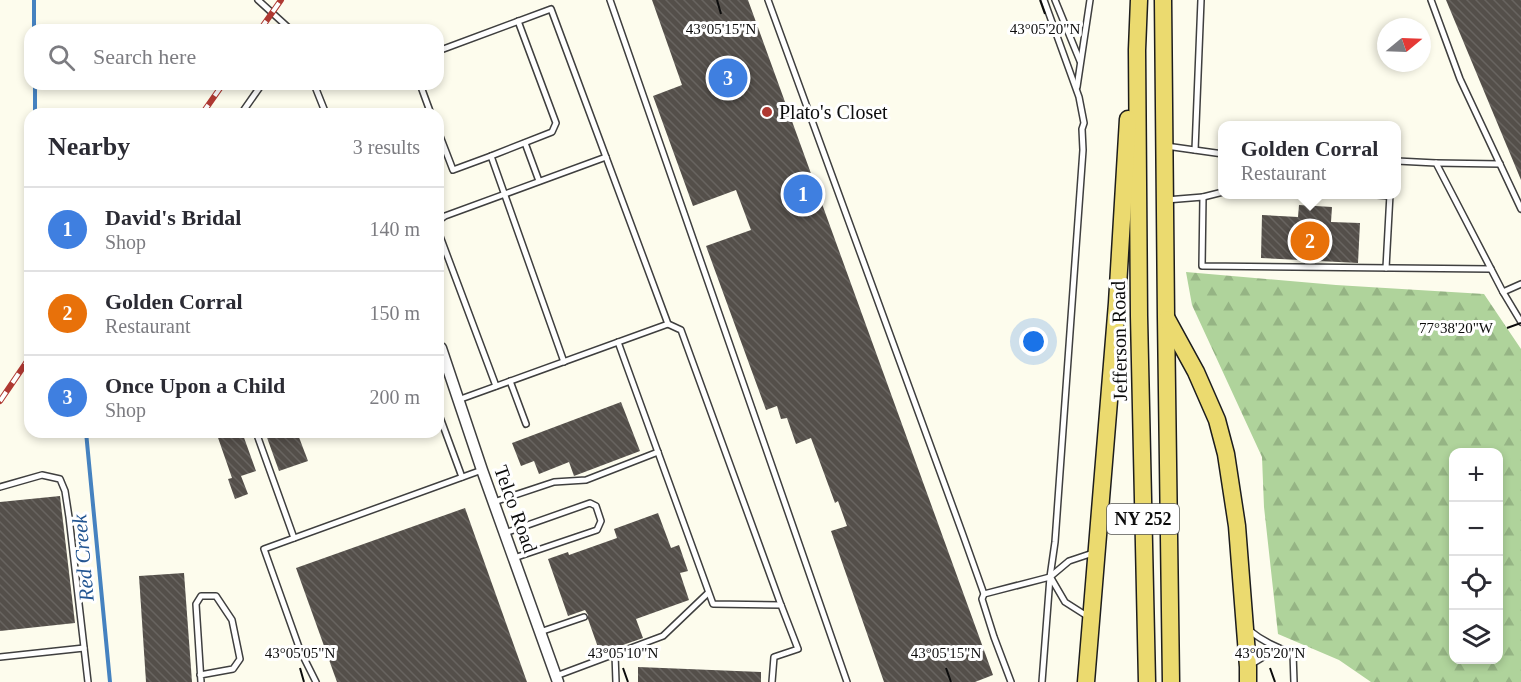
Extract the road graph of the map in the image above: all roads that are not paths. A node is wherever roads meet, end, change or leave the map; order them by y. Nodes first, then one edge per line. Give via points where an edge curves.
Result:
1 (258, 0) edge
2 (610, 0) edge
3 (768, 0) edge
4 (1044, 0) edge
5 (1055, 0) edge
6 (1090, 0) edge
7 (1139, 0) edge
8 (1163, 0) edge
9 (1201, 0) edge
10 (1431, 0) edge
11 (518, 21) junction
12 (284, 24) edge
13 (444, 49) edge
14 (1137, 50) junction
15 (1081, 62) junction
16 (258, 90) edge
17 (316, 90) edge
18 (422, 90) edge
19 (1077, 90) junction
20 (246, 108) edge
21 (324, 108) edge
22 (429, 108) edge
23 (525, 143) junction
24 (1164, 146) junction
25 (444, 147) edge
26 (1195, 150) junction
27 (1218, 153) edge
28 (491, 156) junction
29 (606, 157) junction
30 (1401, 162) edge
31 (1436, 163) junction
32 (1500, 164) junction
33 (539, 181) junction
34 (1218, 193) edge
35 (504, 194) junction
36 (1203, 197) junction
37 (1390, 199) edge
38 (1165, 200) junction
39 (1521, 209) edge
40 (444, 217) edge
41 (444, 247) edge
42 (1386, 268) junction
43 (1491, 269) junction
44 (1521, 284) edge
45 (1503, 292) junction
46 (1166, 317) junction
47 (1521, 322) edge
48 (668, 324) junction
49 (618, 342) junction
50 (444, 357) edge
51 (564, 362) junction
52 (510, 381) junction
53 (496, 386) junction
54 (459, 400) junction
55 (526, 424) dead end
56 (444, 428) edge
57 (257, 438) edge
58 (658, 452) junction
59 (482, 470) junction
60 (462, 477) junction
61 (0, 487) edge
62 (494, 502) junction
63 (505, 533) junction
64 (294, 538) junction
65 (1097, 551) junction
66 (514, 558) junction
67 (1050, 577) junction
68 (708, 593) junction
69 (983, 597) junction
70 (781, 605) junction
71 (584, 617) dead end
72 (1091, 619) junction
73 (1245, 626) junction
74 (540, 632) junction
75 (84, 648) junction
76 (1280, 650) junction
77 (615, 654) junction
78 (0, 657) edge
79 (1248, 674) edge
80 (200, 675) junction
81 (557, 679) edge
82 (88, 682) edge
83 (201, 682) edge
84 (316, 682) edge
85 (616, 682) edge
86 (772, 682) edge
87 (847, 682) edge
88 (1011, 682) edge
89 (1042, 682) edge
90 (1086, 682) edge
91 (1147, 682) edge
92 (1171, 682) edge
93 (1294, 682) edge

1 - 12 lane
2 - 87 lane
3 - 69 lane
4 - 19 lane
5 - 15 lane
6 - 15 lane
7 - 14 main road, Jefferson Road / NY 252
8 - 24 main road, NY 252
9 - 26 lane
10 - 32 lane via 1460,79
11 - 13 lane
11 - 23 lane via 556,123 552,132
11 - 29 lane via 551,9
14 - 65 main road via 1129,93
14 - 91 main road, Jefferson Road / NY 252
15 - 19 lane
16 - 20 lane
17 - 21 lane
18 - 22 lane
19 - 67 lane via 1084,123 1083,159
23 - 28 lane
23 - 33 lane
24 - 26 lane
24 - 38 main road, NY 252
25 - 28 lane via 453,170
26 - 27 lane
28 - 35 lane
29 - 33 lane
29 - 48 lane
30 - 31 lane
31 - 32 lane
31 - 43 lane
32 - 39 lane
33 - 35 lane
34 - 36 lane
35 - 40 lane
35 - 51 lane
36 - 38 lane
36 - 42 lane via 1202,266
37 - 42 lane
38 - 46 main road, NY 252
41 - 53 lane
42 - 43 lane
43 - 45 lane
44 - 45 lane
45 - 47 lane
46 - 73 main road via 1196,372 1217,420 1226,454 1237,526
46 - 92 main road, NY 252
48 - 49 lane
48 - 70 lane via 681,330
49 - 51 lane
49 - 58 lane
50 - 54 street, Telco Road
51 - 52 lane
52 - 53 lane
52 - 55 lane
53 - 54 lane
54 - 59 street, Telco Road
56 - 60 lane
57 - 64 lane
58 - 62 lane via 586,480 554,483
58 - 68 lane
59 - 60 lane
59 - 62 street, Telco Road
60 - 64 lane
61 - 75 lane via 42,475 60,479 69,517
62 - 63 street, Telco Road
63 - 66 street, Telco Road
63 - 66 lane via 590,503 596,506 601,521 597,530
64 - 84 lane via 264,549 300,650
65 - 67 lane via 1070,561
65 - 72 main road
66 - 74 street, Telco Road
67 - 69 lane
67 - 72 lane via 1065,602
67 - 89 lane
68 - 70 lane via 713,604
68 - 77 lane via 663,636
69 - 88 lane
70 - 86 lane via 798,649 774,657
71 - 74 lane
72 - 90 main road
73 - 76 lane
73 - 79 main road
74 - 81 street, Telco Road
75 - 78 lane
75 - 82 lane
76 - 79 lane via 1263,657
76 - 93 lane via 1293,653
77 - 81 lane
77 - 85 lane
80 - 80 lane via 195,604 201,596 216,596 232,620 240,659 233,669
80 - 83 lane

